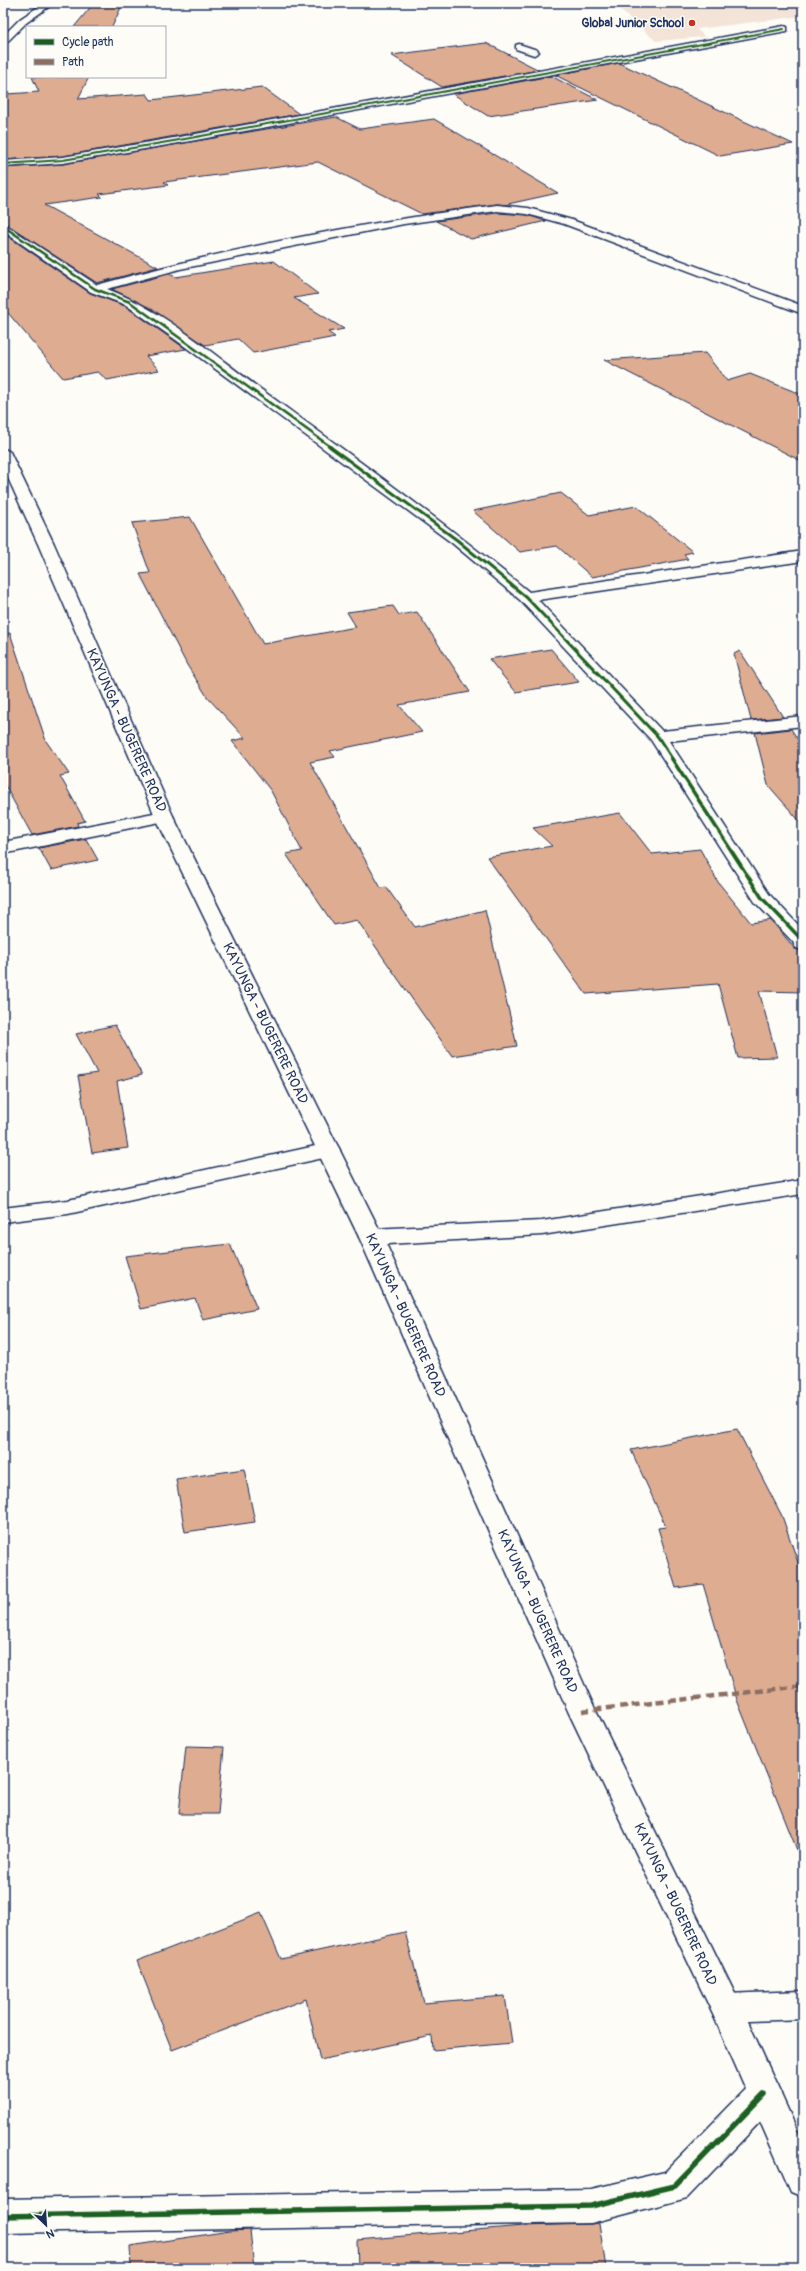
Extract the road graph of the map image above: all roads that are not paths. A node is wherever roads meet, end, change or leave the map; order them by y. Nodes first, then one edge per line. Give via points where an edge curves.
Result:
1 (50, 3) edge
2 (784, 29) dead end
3 (3, 41) edge
4 (519, 47) dead end
5 (534, 52) dead end
6 (3, 164) edge
7 (3, 226) edge
8 (95, 289) junction
9 (803, 310) edge
10 (3, 452) edge
11 (803, 556) edge
12 (526, 597) junction
13 (803, 721) edge
14 (658, 737) junction
15 (164, 816) junction
16 (3, 848) edge
17 (803, 944) edge
18 (329, 1150) junction
19 (803, 1187) edge
20 (3, 1215) edge
21 (371, 1238) junction
22 (803, 2005) edge
23 (726, 2008) junction
24 (764, 2094) junction
25 (803, 2180) edge
26 (3, 2216) edge

1 - 3 street via 24,21
2 - 6 street via 170,142 63,160
4 - 5 street
7 - 8 street
8 - 9 street via 178,266 327,236 497,208 528,212 568,222
8 - 12 street via 130,302 181,337 457,540
10 - 15 street, KAYUNGA - BUGERERE ROAD via 46,544
11 - 12 street
12 - 14 street
13 - 14 street
14 - 17 street via 762,898
15 - 16 street
15 - 18 street, KAYUNGA - BUGERERE ROAD
18 - 20 street via 68,1207
18 - 21 street, KAYUNGA - BUGERERE ROAD
19 - 21 street via 542,1228
21 - 23 street, KAYUNGA - BUGERERE ROAD via 582,1711
22 - 23 street
23 - 24 street, KAYUNGA - BUGERERE ROAD
24 - 25 street, KAYUNGA - BUGERERE ROAD
24 - 26 street via 675,2186 591,2206

